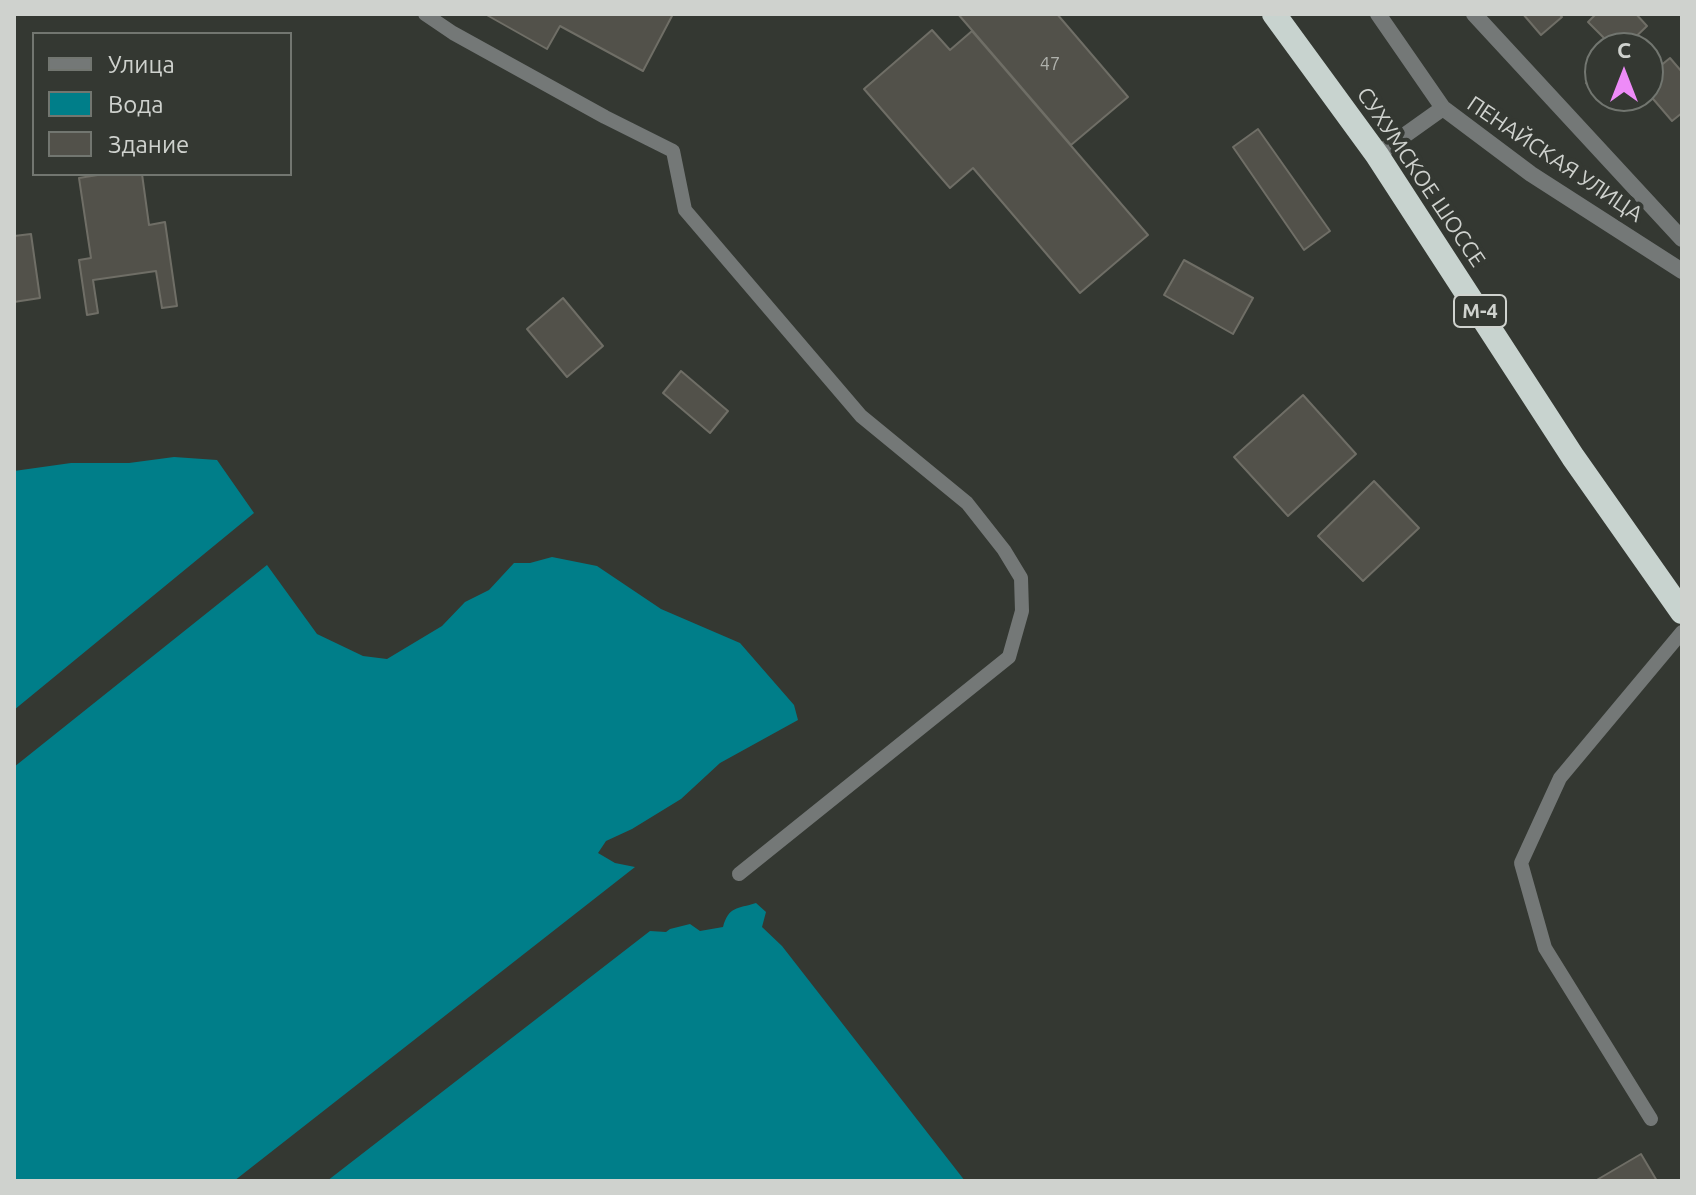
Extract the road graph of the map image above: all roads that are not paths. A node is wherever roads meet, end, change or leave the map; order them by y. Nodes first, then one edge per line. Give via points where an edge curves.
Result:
1 (425, 14) edge
2 (1274, 14) edge
3 (1378, 14) edge
4 (1474, 14) edge
5 (1443, 108) junction
6 (1377, 155) junction
7 (1682, 239) edge
8 (1682, 271) edge
9 (1682, 612) edge
10 (1682, 632) edge
11 (739, 874) dead end
12 (1651, 1119) dead end

1 - 11 lane via 673,151 685,210 861,416 967,503 1021,578 1022,611 1009,657
2 - 6 highway, СУХУМСКОЕ ШОССЕ / М-4
3 - 5 street, ПЕНАЙСКАЯ УЛИЦА
4 - 7 street
5 - 6 street, ПЕНАЙСКАЯ УЛИЦА
5 - 8 street, ПЕНАЙСКАЯ УЛИЦА via 1531,174
6 - 9 highway, СУХУМСКОЕ ШОССЕ / М-4 via 1573,457
10 - 12 lane via 1560,778 1521,863 1545,948

